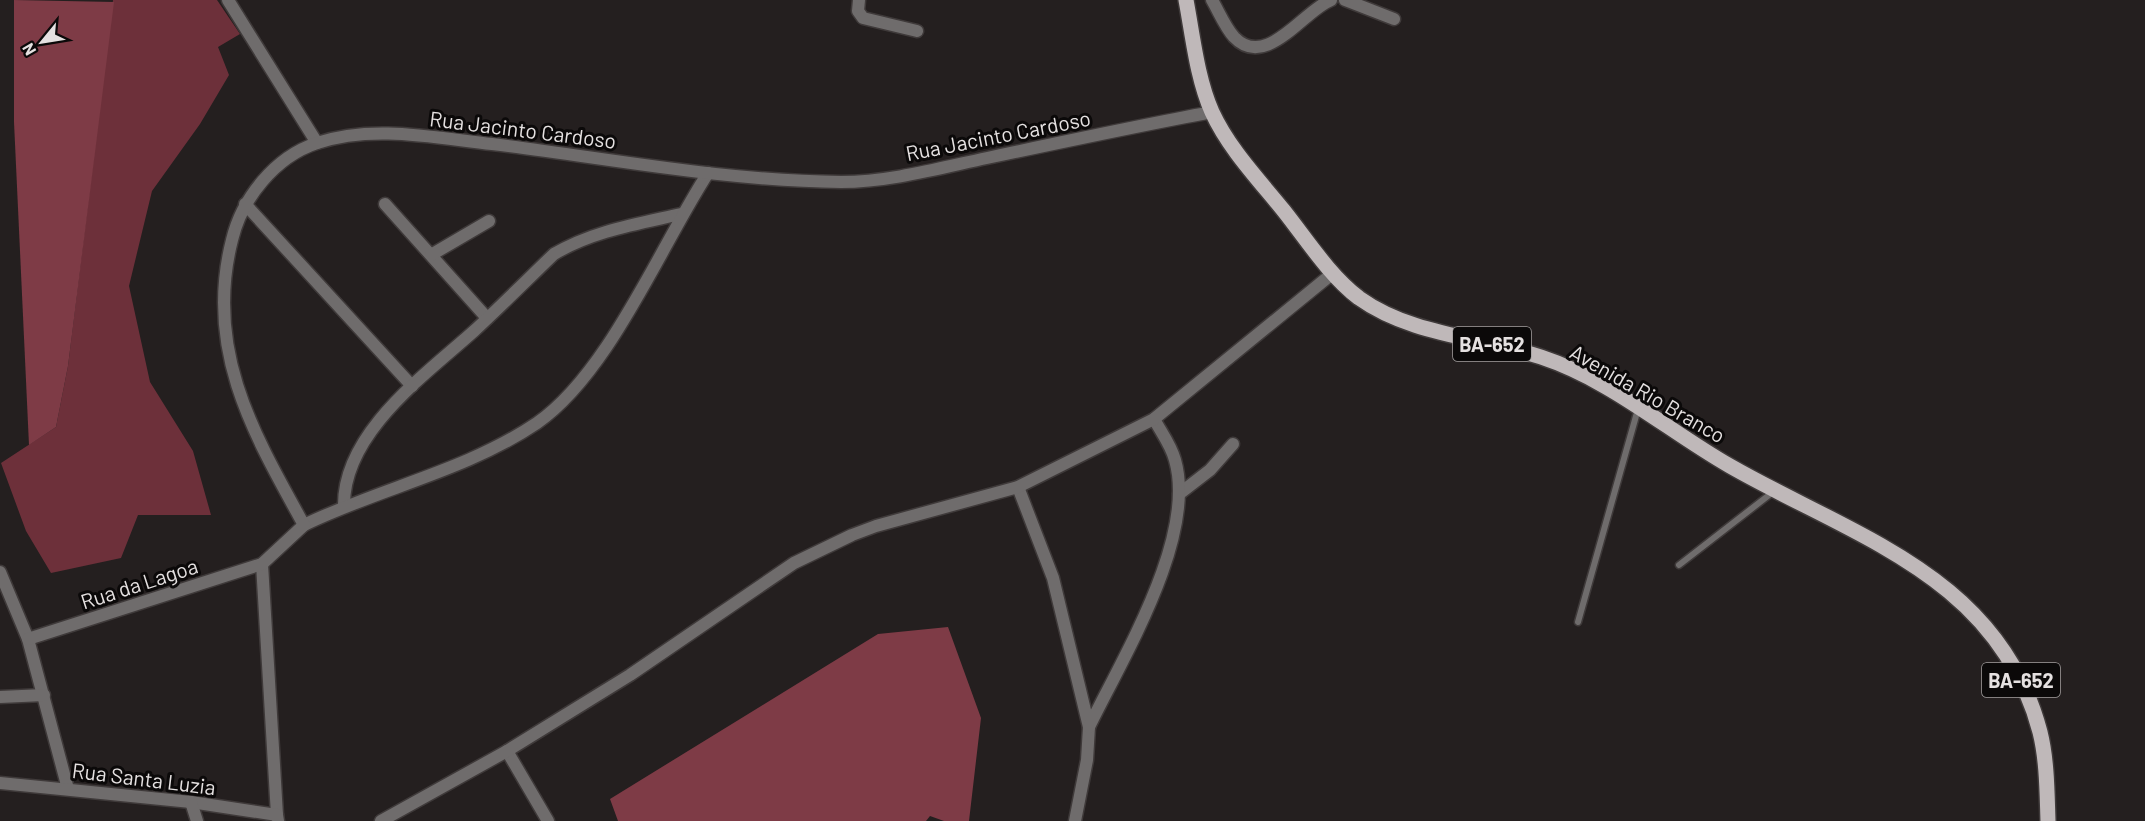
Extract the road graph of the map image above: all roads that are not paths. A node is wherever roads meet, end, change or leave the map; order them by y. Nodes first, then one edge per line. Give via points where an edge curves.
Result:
1 (228, 0) edge
2 (859, 0) edge
3 (1186, 0) edge
4 (1212, 0) edge
5 (1331, 0) edge
6 (1345, 0) edge
7 (1394, 20) dead end
8 (917, 31) dead end
9 (1212, 112) junction
10 (317, 143) junction
11 (708, 173) junction
12 (245, 204) junction
13 (385, 204) dead end
14 (681, 214) junction
15 (489, 221) dead end
16 (431, 255) junction
17 (1333, 273) junction
18 (488, 318) junction
19 (412, 386) junction
20 (1639, 407) junction
21 (1154, 418) junction
22 (1233, 444) dead end
23 (1018, 487) junction
24 (1774, 491) junction
25 (1179, 494) junction
26 (344, 506) junction
27 (304, 525) junction
28 (262, 564) junction
29 (1679, 565) dead end
30 (0, 572) edge
31 (1578, 622) dead end
32 (28, 639) junction
33 (44, 695) junction
34 (0, 697) edge
35 (1089, 727) junction
36 (507, 752) junction
37 (0, 783) edge
38 (68, 789) junction
39 (190, 802) junction
40 (278, 818) edge
41 (197, 821) edge
42 (381, 821) edge
43 (548, 821) edge
44 (1075, 821) edge
45 (2048, 821) edge

1 - 10 street
2 - 8 street via 858,11 863,18
3 - 9 main road, Avenida Rio Branco / BA-652
4 - 5 street via 1235,38 1253,46 1283,37
6 - 7 street
9 - 11 street, Rua Jacinto Cardoso via 931,170 864,180
9 - 17 main road, Avenida Rio Branco / BA-652 via 1233,148
10 - 11 street, Rua Jacinto Cardoso via 364,135 416,136
10 - 12 street, Rua Jacinto Cardoso via 284,162
11 - 14 street
12 - 19 street
12 - 27 street, Rua Jacinto Cardoso via 234,229 223,284 223,329 231,370 247,414
13 - 16 street
14 - 18 street via 616,228 573,243 554,255
14 - 26 street via 610,340 559,405 489,450 419,481
15 - 16 street
16 - 18 street
17 - 20 main road, Avenida Rio Branco / BA-652 via 1359,297 1387,314 1542,357 1588,377
17 - 21 street
18 - 19 street
19 - 26 street via 378,422 353,459 345,483
20 - 24 main road, Avenida Rio Branco / BA-652
20 - 31 lane
21 - 23 street
21 - 25 street via 1175,460
22 - 25 street via 1210,470
23 - 35 street via 1053,578
23 - 36 street via 868,529 794,563 630,675
24 - 29 lane
24 - 45 main road, Avenida Rio Branco / BA-652 via 1900,555 1927,572 1977,617 2010,659 2029,696 2041,735
25 - 35 street via 1172,539 1156,587
26 - 27 street
27 - 28 street
28 - 32 street, Rua da Lagoa
28 - 40 street
30 - 32 street
32 - 33 street
33 - 34 street
33 - 38 street
35 - 44 street
36 - 42 street
36 - 43 street
37 - 38 street, Rua Santa Luzia
38 - 39 street, Rua Santa Luzia
39 - 40 street, Rua Santa Luzia
39 - 41 street

